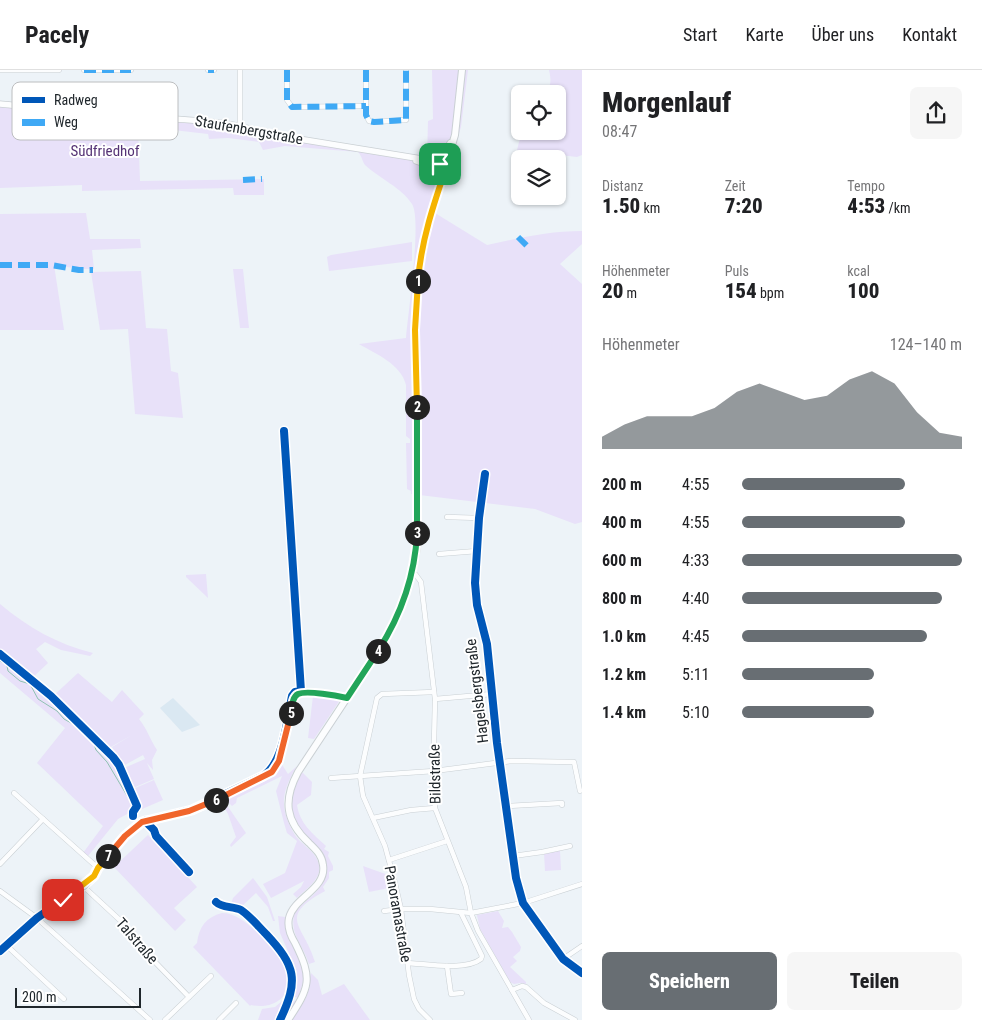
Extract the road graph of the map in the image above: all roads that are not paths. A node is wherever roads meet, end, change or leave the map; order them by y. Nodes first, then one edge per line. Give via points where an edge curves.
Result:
1 (0, 70) edge
2 (59, 70) edge
3 (84, 70) edge
4 (130, 70) edge
5 (208, 70) edge
6 (214, 70) edge
7 (240, 70) edge
8 (287, 70) edge
9 (366, 70) edge
10 (406, 70) edge
11 (462, 70) edge
12 (366, 106) junction
13 (178, 119) edge
14 (240, 126) junction
15 (455, 135) junction
16 (407, 157) junction
17 (428, 160) junction
18 (446, 168) junction
19 (485, 474) dead end
20 (447, 517) dead end
21 (479, 518) junction
22 (477, 551) junction
23 (439, 554) dead end
24 (412, 573) junction
25 (434, 692) junction
26 (492, 694) junction
27 (347, 698) junction
28 (435, 699) junction
29 (500, 762) junction
30 (434, 771) junction
31 (360, 776) junction
32 (331, 778) dead end
33 (580, 791) dead end
34 (14, 793) dead end
35 (562, 804) dead end
36 (506, 806) junction
37 (435, 808) junction
38 (373, 818) junction
39 (43, 819) junction
40 (447, 841) junction
41 (570, 846) dead end
42 (513, 856) junction
43 (389, 860) junction
44 (0, 864) edge
45 (98, 868) junction
46 (582, 884) edge
47 (83, 886) junction
48 (0, 891) edge
49 (523, 903) junction
50 (400, 909) junction
51 (384, 911) dead end
52 (460, 912) junction
53 (471, 913) junction
54 (37, 918) junction
55 (6, 945) junction
56 (582, 946) edge
57 (0, 951) edge
58 (563, 958) junction
59 (408, 963) junction
60 (447, 966) junction
61 (582, 973) edge
62 (211, 976) dead end
63 (512, 990) junction
64 (462, 993) dead end
65 (188, 997) junction
66 (64, 999) dead end
67 (236, 1003) dead end
68 (150, 1020) edge
69 (165, 1020) edge
70 (219, 1020) edge
71 (288, 1020) edge
72 (430, 1020) edge
73 (529, 1020) edge
74 (574, 1020) edge

1 - 2 street
3 - 4 street
5 - 6 street
7 - 14 street
8 - 12 street via 287,100 292,106
9 - 12 street
10 - 12 street via 406,120 371,122 367,118
11 - 15 main road
13 - 14 street, Staufenbergstraße
14 - 16 street, Staufenbergstraße via 262,133
15 - 17 street via 443,156
15 - 18 main road
16 - 17 street, Staufenbergstraße
16 - 18 street, Staufenbergstraße
17 - 18 street, Staufenbergstraße
18 - 24 main road via 429,220 418,276 415,330 418,519
19 - 21 street, Hagelsbergstraße
20 - 21 street
21 - 22 street, Hagelsbergstraße
22 - 23 street
22 - 26 street, Hagelsbergstraße via 475,584 487,644
24 - 25 street, Bildstraße via 421,582
24 - 27 main road via 394,623
25 - 28 street, Bildstraße
25 - 31 street via 382,694 377,698
26 - 28 street
26 - 29 street, Hagelsbergstraße
27 - 45 street via 298,694 279,761 272,772 192,810 142,822 125,836
27 - 71 main road via 291,784 288,805 292,824 321,856 323,870 317,885 288,919 291,936 304,960 307,978 304,992
28 - 30 street, Bildstraße
29 - 30 street
29 - 33 street via 574,762
29 - 36 street, Hagelsbergstraße
30 - 31 street
30 - 37 street, Bildstraße
31 - 32 street
31 - 38 street, Panoramastraße via 363,796
34 - 39 street
35 - 36 street via 545,802
36 - 42 street, Hagelsbergstraße
37 - 38 street
37 - 40 street, Bildstraße
38 - 43 street, Panoramastraße
39 - 44 street
39 - 45 street
40 - 43 street
40 - 53 street, Bildstraße via 466,887
41 - 42 street
42 - 49 street, Hagelsbergstraße
43 - 50 street, Panoramastraße
45 - 47 street
46 - 49 street
47 - 54 street
47 - 65 street, Talstraße via 122,922 122,928
48 - 54 street
49 - 53 street
49 - 58 street
50 - 51 street
50 - 52 street
50 - 59 street, Panoramastraße
52 - 53 street
52 - 60 street via 482,956 477,962
53 - 63 street, Bildstraße
54 - 55 street
54 - 68 street
55 - 57 street
55 - 66 street
56 - 58 street
58 - 61 street
59 - 60 street
59 - 72 street, Panoramastraße via 414,999
60 - 64 street via 451,994
62 - 65 street
63 - 73 street, Bildstraße
63 - 74 street via 526,987 544,1003
65 - 69 street
67 - 70 street

